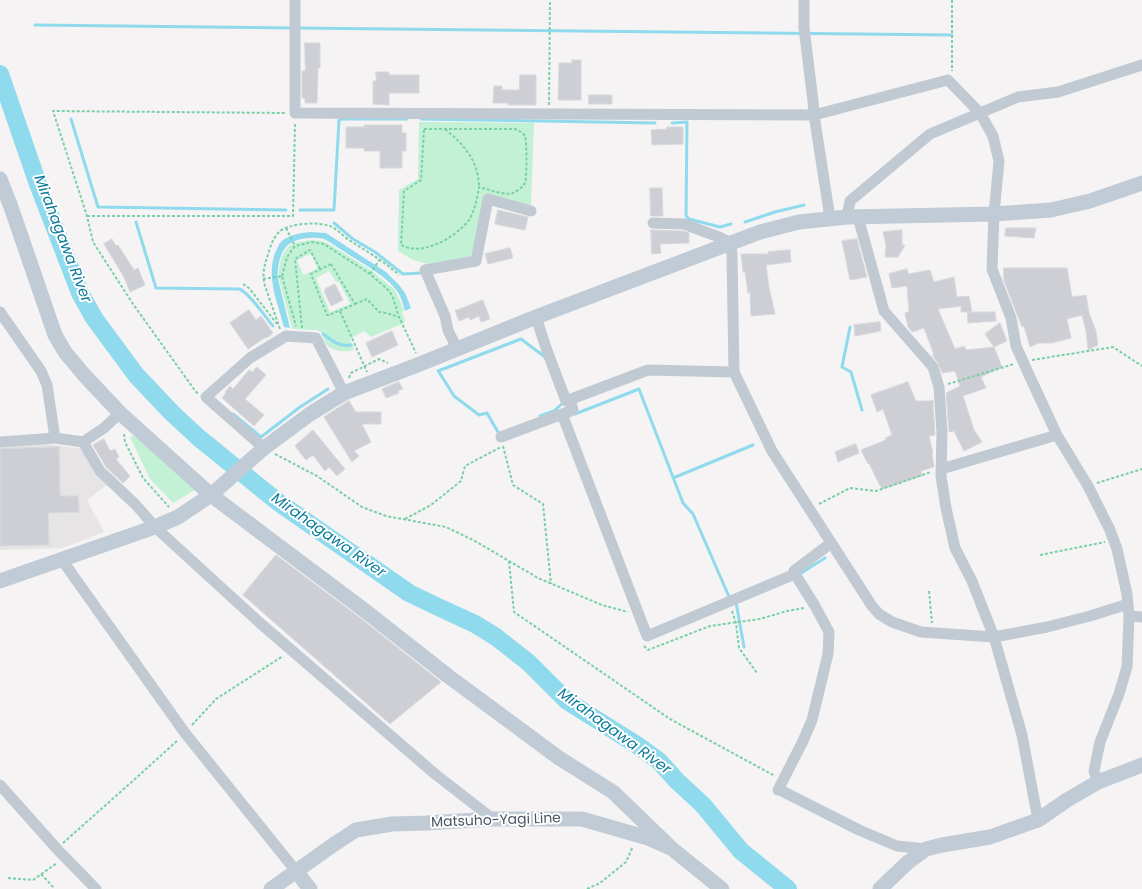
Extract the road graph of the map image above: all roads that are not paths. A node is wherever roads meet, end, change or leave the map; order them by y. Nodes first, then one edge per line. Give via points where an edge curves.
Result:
1 (295, 0) edge
2 (804, 0) edge
3 (1142, 65) edge
4 (980, 113) junction
5 (814, 115) junction
6 (0, 179) edge
7 (1142, 183) edge
8 (6, 208) edge
9 (531, 211) dead end
10 (994, 214) junction
11 (852, 217) junction
12 (830, 218) junction
13 (653, 223) dead end
14 (731, 243) junction
15 (0, 312) edge
16 (536, 317) junction
17 (457, 349) junction
18 (734, 372) junction
19 (344, 393) junction
20 (570, 399) junction
21 (120, 413) junction
22 (562, 414) junction
23 (1057, 435) junction
24 (54, 438) junction
25 (0, 442) edge
26 (83, 442) junction
27 (502, 442) road end
28 (262, 450) junction
29 (941, 469) junction
30 (211, 494) junction
31 (156, 527) junction
32 (831, 543) junction
33 (62, 560) junction
34 (795, 574) junction
35 (0, 581) edge
36 (1128, 604) junction
37 (1129, 616) junction
38 (1142, 617) edge
39 (994, 638) junction
40 (1142, 765) edge
41 (1098, 782) junction
42 (0, 785) edge
43 (493, 819) junction
44 (1038, 820) junction
45 (671, 848) junction
46 (926, 849) junction
47 (296, 871) junction
48 (96, 889) edge
49 (271, 889) edge
50 (310, 889) edge
51 (722, 889) edge
52 (880, 889) edge

1 - 5 street via 295,113
2 - 5 street via 804,28
3 - 4 street via 1058,92 1018,97
4 - 5 street via 948,80
4 - 10 street via 993,136 999,161
4 - 11 street via 930,134 850,201
5 - 12 street
6 - 8 street
7 - 10 street via 1090,201 1051,210
8 - 21 street via 55,335 65,352
9 - 17 street via 488,199 476,261 425,270
10 - 11 street
10 - 23 street via 992,269 1011,318 1016,346
11 - 12 street
11 - 29 street via 884,311 933,367 939,387
12 - 14 street via 799,222
13 - 14 street via 684,224
14 - 16 street
14 - 18 street
15 - 24 street via 41,371 47,385
16 - 17 street
16 - 20 street via 566,401
17 - 19 street
18 - 20 street via 648,370
18 - 32 street via 772,451
19 - 28 street via 310,414
19 - 28 street via 316,338 286,336 250,358 206,397
20 - 22 street via 574,410
21 - 26 street
21 - 30 street
22 - 27 street
22 - 34 street via 647,636
23 - 29 street
23 - 36 street via 1088,486 1110,530 1117,549
24 - 25 street
24 - 26 street
26 - 31 street via 100,471
28 - 30 street
29 - 39 street via 955,548 972,581
30 - 31 street via 178,517
30 - 45 street via 448,676 559,758 612,792
31 - 33 street
31 - 43 street via 292,651 435,774
32 - 34 street via 794,571
32 - 39 street via 872,606 892,622 920,632
33 - 35 street
33 - 47 street via 185,733
34 - 46 street via 829,632 828,654 812,720 778,790 897,846
36 - 37 street
36 - 39 street via 1047,627
37 - 38 street
37 - 41 street via 1127,667 1100,742 1094,771
39 - 44 street via 1022,735
40 - 41 street
41 - 44 street
42 - 48 street
43 - 45 street, Matsuho-Yagi Line via 582,819 648,838
43 - 47 street, Matsuho-Yagi Line via 392,824 356,830
44 - 46 street via 990,837
45 - 51 street, Matsuho-Yagi Line
46 - 52 street
47 - 49 street, Matsuho-Yagi Line
47 - 50 street

